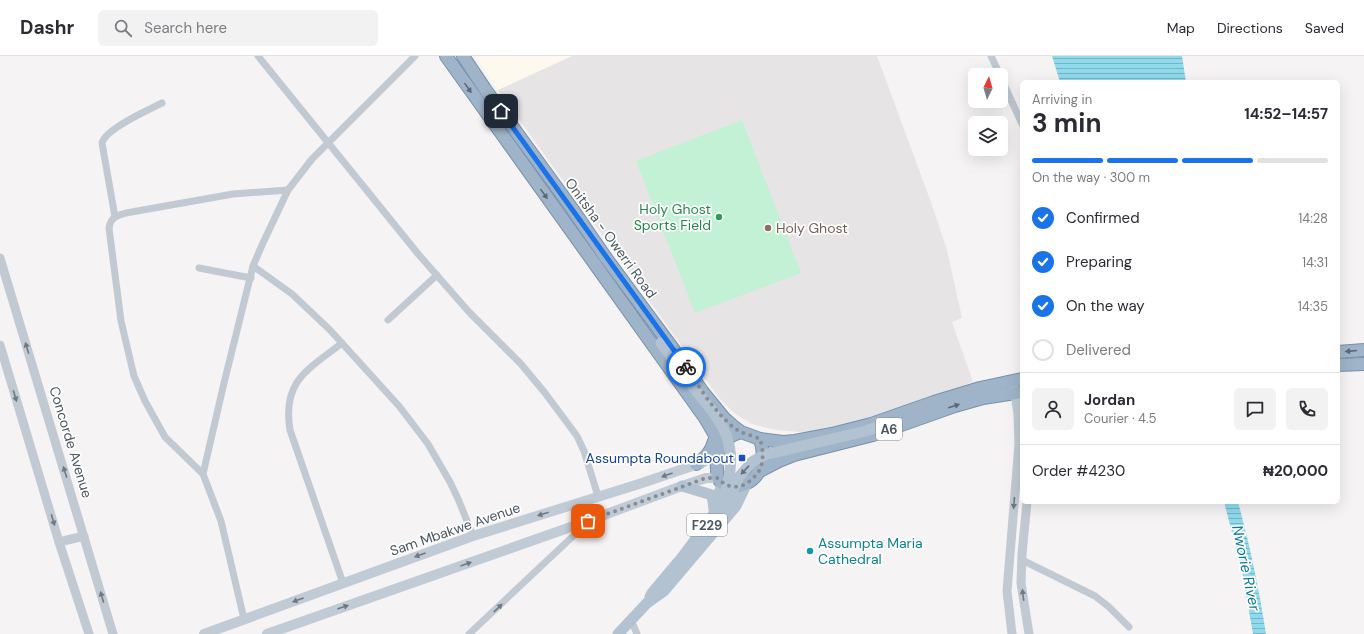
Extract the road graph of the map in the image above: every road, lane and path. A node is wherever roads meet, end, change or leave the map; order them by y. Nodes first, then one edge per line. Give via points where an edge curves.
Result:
1 (258, 56) edge
2 (416, 56) edge
3 (446, 56) edge
4 (463, 56) edge
5 (991, 56) edge
6 (997, 68) edge
7 (1008, 93) edge
8 (162, 103) dead end
9 (1020, 120) edge
10 (329, 142) junction
11 (288, 190) junction
12 (114, 217) junction
13 (0, 258) edge
14 (253, 266) junction
15 (199, 268) dead end
16 (438, 275) junction
17 (251, 278) junction
18 (613, 288) junction
19 (388, 320) dead end
20 (342, 343) junction
21 (0, 345) edge
22 (1364, 350) edge
23 (1340, 352) edge
24 (1364, 364) edge
25 (1340, 365) edge
26 (1017, 380) edge
27 (1019, 392) edge
28 (938, 401) junction
29 (708, 423) junction
30 (741, 432) junction
31 (760, 439) junction
32 (717, 452) junction
33 (696, 464) junction
34 (758, 472) junction
35 (203, 474) junction
36 (720, 480) junction
37 (747, 483) junction
38 (682, 486) junction
39 (598, 496) junction
40 (1027, 504) edge
41 (715, 517) junction
42 (588, 521) junction
43 (84, 536) junction
44 (473, 536) junction
45 (59, 542) junction
46 (1010, 545) junction
47 (1023, 546) junction
48 (680, 560) junction
49 (1022, 560) junction
50 (343, 583) junction
51 (647, 603) junction
52 (244, 619) junction
53 (631, 620) junction
54 (1129, 627) dead end
55 (89, 634) edge
56 (114, 634) edge
57 (204, 634) edge
58 (267, 634) edge
59 (469, 634) edge
60 (618, 634) edge
61 (637, 634) edge
62 (1012, 634) edge
63 (1029, 634) edge

1 - 10 street
2 - 10 street
3 -> 18 highway, Onitsha - Owerri Road
4 - 30 highway, Onitsha - Owerri Road / A6 via 702,391 724,418
5 - 6 street
7 - 9 street
8 - 12 street via 113,129 103,139
10 - 11 street
10 - 16 street via 419,255
11 - 12 street via 233,194
11 - 14 street
12 - 35 street via 109,228 114,271 121,321 136,381 165,437
43 -> 13 street, Concorde Avenue
14 - 17 street
14 - 20 street via 292,294
15 - 17 street
16 - 19 street
16 - 39 street via 469,312 521,364 568,423 584,451
17 - 35 street
18 - 29 highway, Onitsha - Owerri Road
18 - 41 main road, bridge via 632,302 721,423 731,460 730,478
20 - 44 street via 428,444 460,501
20 - 50 street via 298,379 290,394 288,408 290,430
21 -> 45 street
22 -> 23 highway
24 - 25 highway
26 - 27 street
26 - 28 highway, A6
34 -> 27 highway, A6 via 794,455 873,435 983,398
27 -> 46 street via 1019,444
28 - 31 highway, A6 via 871,424 832,434 795,441
28 -> 41 main road, bridge via 866,431 764,455 752,462 739,477 727,502
29 - 32 highway, Onitsha - Owerri Road via 716,435
29 - 33 highway via 713,433 712,449 706,458
30 - 31 highway, A6
30 - 32 highway via 730,437
31 - 34 highway via 762,464
32 - 33 main road, Sam Mbakwe Avenue via 708,460
32 - 36 highway
33 -> 39 main road, Sam Mbakwe Avenue
34 - 37 highway, A6
35 - 52 street via 221,521
36 - 37 highway via 731,487
36 - 38 main road via 706,478
36 - 41 main road, F229
37 - 51 main road via 736,506 664,591
38 - 41 main road via 712,495
38 - 42 main road
39 -> 44 main road, Sam Mbakwe Avenue
40 - 47 street
41 - 48 main road via 700,540
41 - 48 main road, F229 via 713,516
58 -> 42 main road
59 -> 42 street
43 - 45 street
56 -> 43 street, Concorde Avenue
44 -> 50 main road, Sam Mbakwe Avenue
45 - 55 street
46 - 47 street
46 - 62 street via 1007,591
47 - 49 street
48 - 51 main road via 652,593
49 - 54 street via 1095,596
63 -> 49 street via 1021,583
50 -> 52 main road, Sam Mbakwe Avenue
51 - 53 main road
52 - 57 main road, Sam Mbakwe Avenue
53 - 60 main road
53 - 61 street

